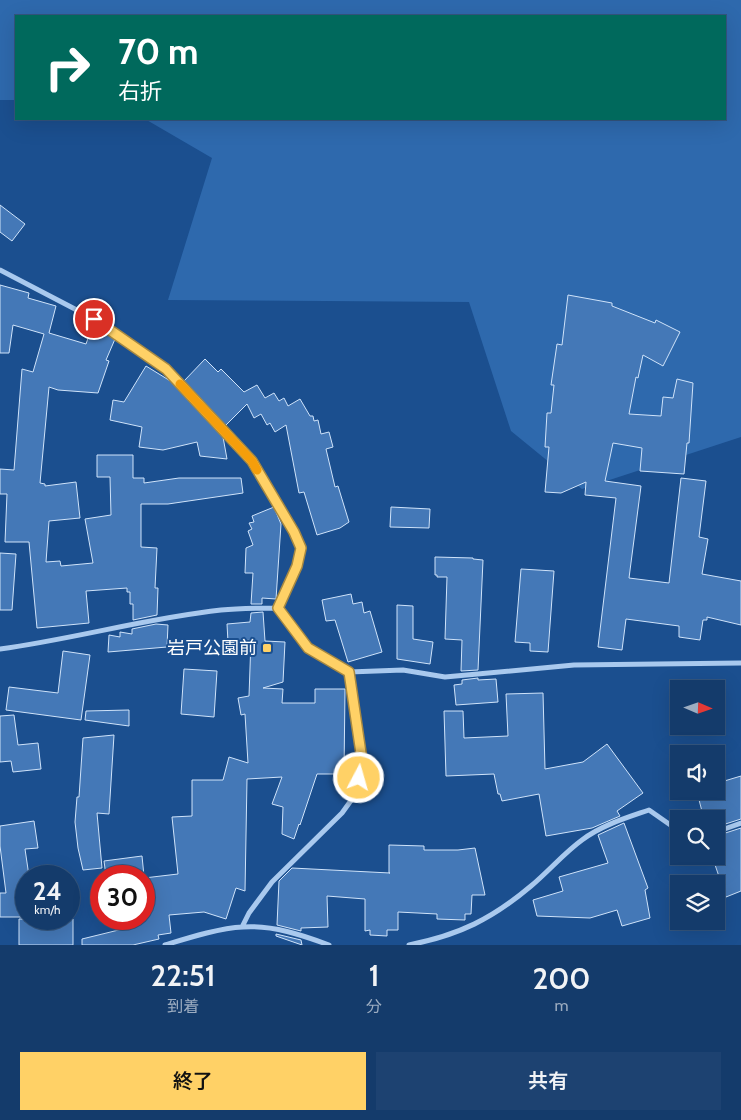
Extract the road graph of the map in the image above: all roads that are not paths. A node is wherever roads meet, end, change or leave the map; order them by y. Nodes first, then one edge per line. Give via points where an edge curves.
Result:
1 (0, 270) edge
2 (278, 608) junction
3 (0, 649) edge
4 (741, 663) edge
5 (349, 672) junction
6 (741, 823) edge
7 (670, 825) edge
8 (725, 829) edge
9 (242, 927) junction
10 (165, 945) edge
11 (329, 945) edge
12 (409, 945) edge

1 - 2 street via 94,319 166,369 252,461 301,548 297,566
2 - 3 street via 223,610 174,617
2 - 5 street via 308,648
4 - 5 street via 574,665 444,677 403,670
5 - 9 street via 362,760 355,795 342,813 272,882
6 - 8 street
7 - 12 street via 649,810 616,822 582,840 531,886 486,919 466,929
9 - 10 street
9 - 11 street via 272,928

